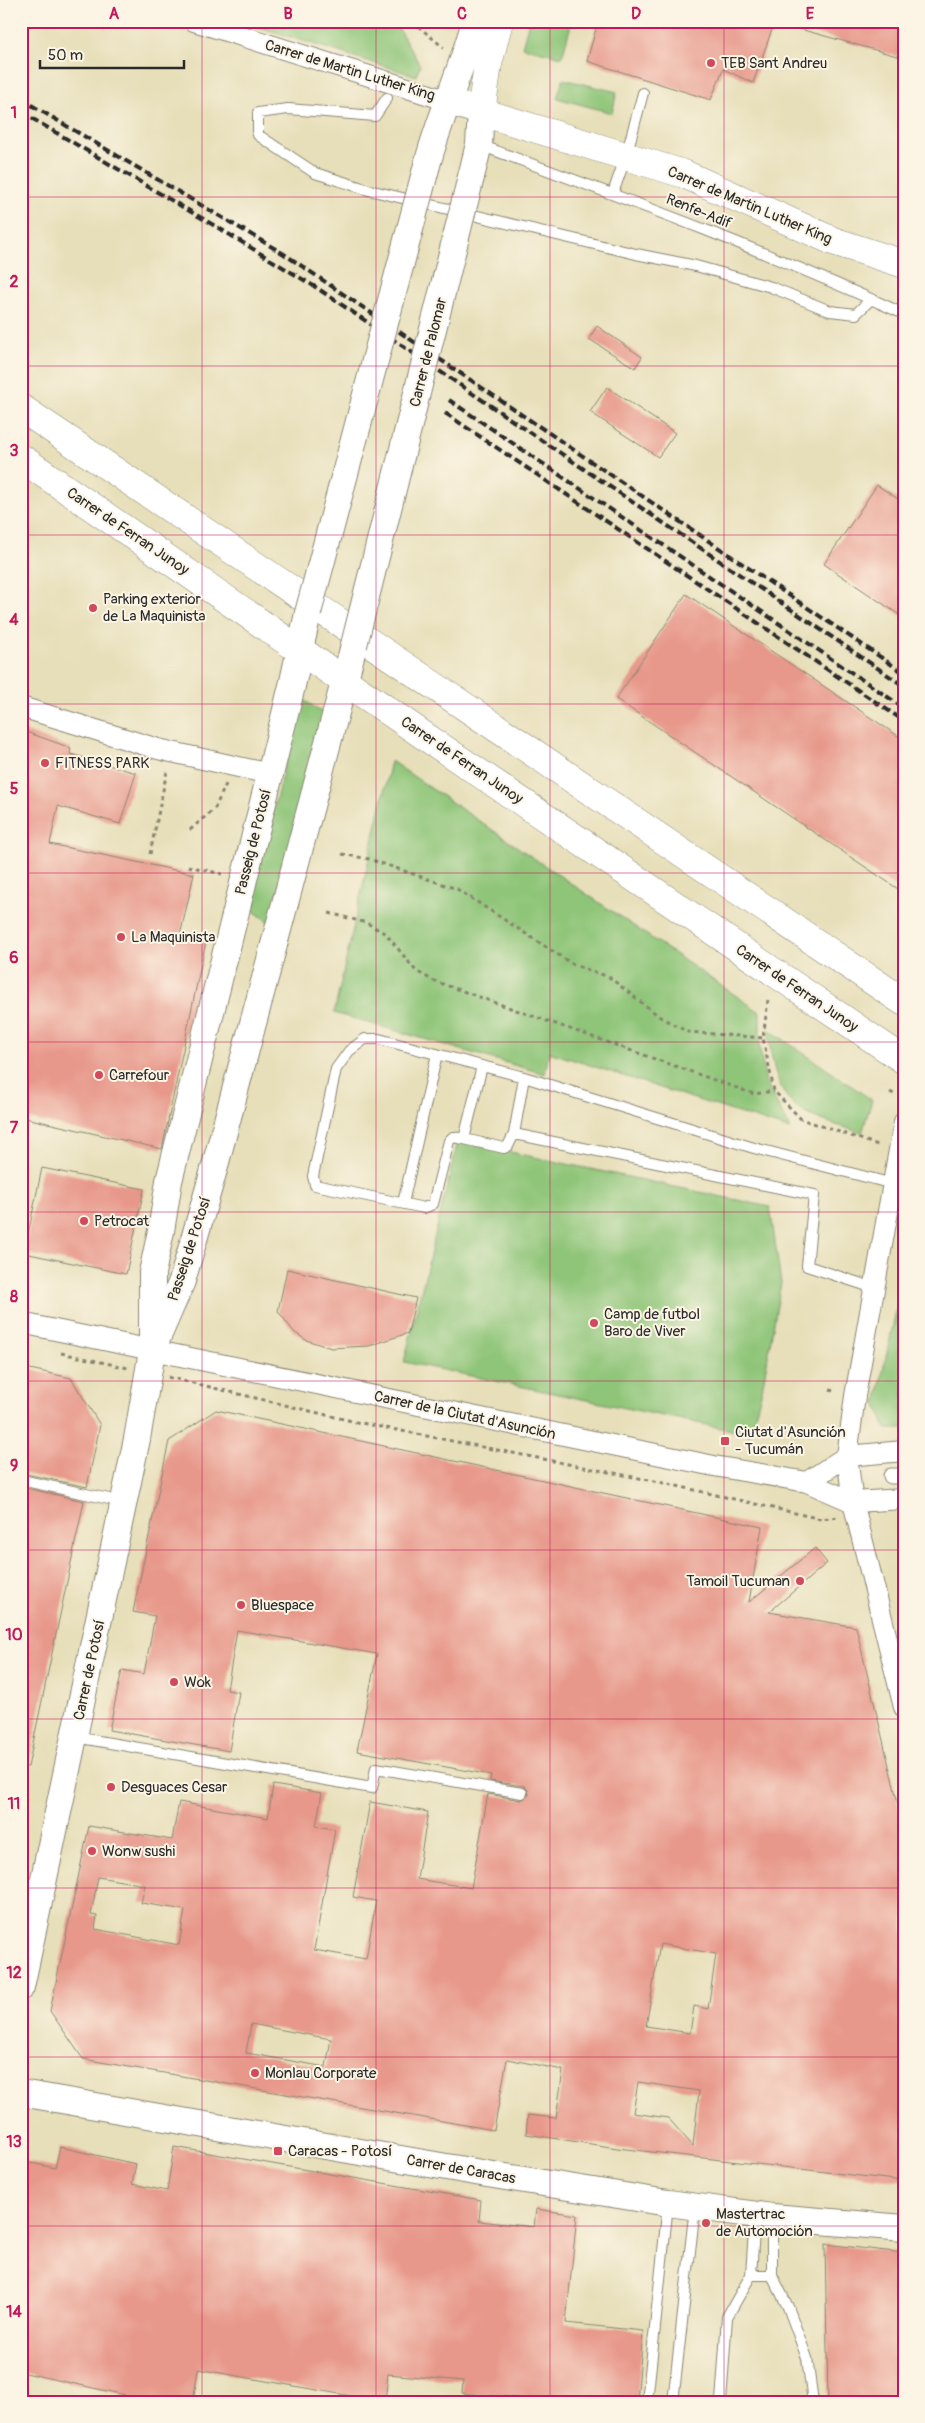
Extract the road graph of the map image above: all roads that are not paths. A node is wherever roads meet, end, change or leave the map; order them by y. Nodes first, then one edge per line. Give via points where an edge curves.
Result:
1 (194, 21) edge
2 (475, 21) edge
3 (499, 21) edge
4 (643, 93) dead end
5 (387, 98) dead end
6 (449, 101) junction
7 (481, 112) junction
8 (479, 144) junction
9 (626, 156) junction
10 (613, 193) junction
11 (904, 264) edge
12 (871, 299) junction
13 (904, 314) edge
14 (21, 408) edge
15 (21, 458) edge
16 (300, 648) junction
17 (344, 680) junction
18 (21, 707) edge
19 (270, 774) junction
20 (904, 1002) edge
21 (437, 1054) junction
22 (904, 1060) edge
23 (482, 1066) junction
24 (524, 1077) junction
25 (904, 1122) edge
26 (514, 1134) junction
27 (464, 1139) junction
28 (893, 1184) junction
29 (403, 1203) junction
30 (874, 1288) junction
31 (21, 1323) edge
32 (152, 1351) junction
33 (904, 1452) edge
34 (847, 1456) junction
35 (21, 1480) edge
36 (807, 1482) junction
37 (904, 1499) edge
38 (124, 1502) junction
39 (853, 1502) junction
40 (904, 1707) edge
41 (74, 1737) junction
42 (522, 1793) dead end
43 (21, 1988) edge
44 (21, 2093) edge
45 (668, 2203) junction
46 (695, 2206) junction
47 (764, 2216) junction
48 (904, 2228) edge
49 (751, 2275) junction
50 (772, 2275) junction
51 (647, 2402) edge
52 (673, 2402) edge
53 (720, 2402) edge
54 (812, 2402) edge

1 - 6 street, Carrer de Martin Luther King
2 - 6 street
3 - 7 main road, Carrer de Palomar
4 - 9 lane
5 - 12 lane via 374,116 288,109 258,113 258,135 315,173 368,190 696,266 771,287 830,311 856,314
6 - 7 street
6 - 16 street, bridge via 433,141
7 - 8 street, Carrer de Palomar
7 - 9 main road, Carrer de Martin Luther King
8 - 10 lane, Renfe-Adif
8 - 17 street, Carrer de Palomar, bridge
9 - 10 lane
9 - 11 main road, Carrer de Martin Luther King via 684,174 833,241
10 - 12 lane, Renfe-Adif
12 - 13 lane, Renfe-Adif
14 - 20 main road
15 - 16 main road, Carrer de Ferran Junoy
16 - 17 main road, Carrer de Ferran Junoy
16 - 19 street, Passeig de Potosí
17 - 22 main road, Carrer de Ferran Junoy
17 - 32 street, Passeig de Potosí via 212,1177 182,1280
18 - 19 street via 158,749
19 - 32 street, Passeig de Potosí via 169,1181 152,1272
21 - 23 lane
21 - 29 lane
21 - 29 lane via 393,1041 365,1039 349,1051 336,1070 313,1176 315,1185
23 - 24 lane
23 - 27 lane
24 - 26 lane
24 - 28 lane via 754,1148
25 - 28 street
26 - 27 lane via 504,1148
26 - 30 lane via 814,1195 807,1266
27 - 29 lane via 453,1137 449,1141 433,1204 424,1208
28 - 30 street
30 - 34 street
31 - 32 street, Carrer de la Ciutat d'Asunción
32 - 36 street, Carrer de la Ciutat d'Asunción via 722,1468
32 - 38 street, Carrer de Potosí
33 - 34 street
34 - 36 street
34 - 39 street
35 - 38 lane
36 - 39 street, Carrer de la Ciutat d'Asunción
37 - 39 street
38 - 41 street, Carrer de Potosí
39 - 40 street
41 - 42 lane via 372,1788 376,1768
41 - 43 street, Carrer de Potosí
44 - 45 street, Carrer de Caracas
45 - 46 street, Carrer de Caracas
45 - 51 lane
46 - 47 street, Carrer de Caracas
46 - 52 lane
47 - 48 street, Carrer de Caracas
47 - 49 lane
47 - 50 lane
49 - 50 lane
49 - 53 lane via 727,2317
50 - 54 lane via 807,2358

